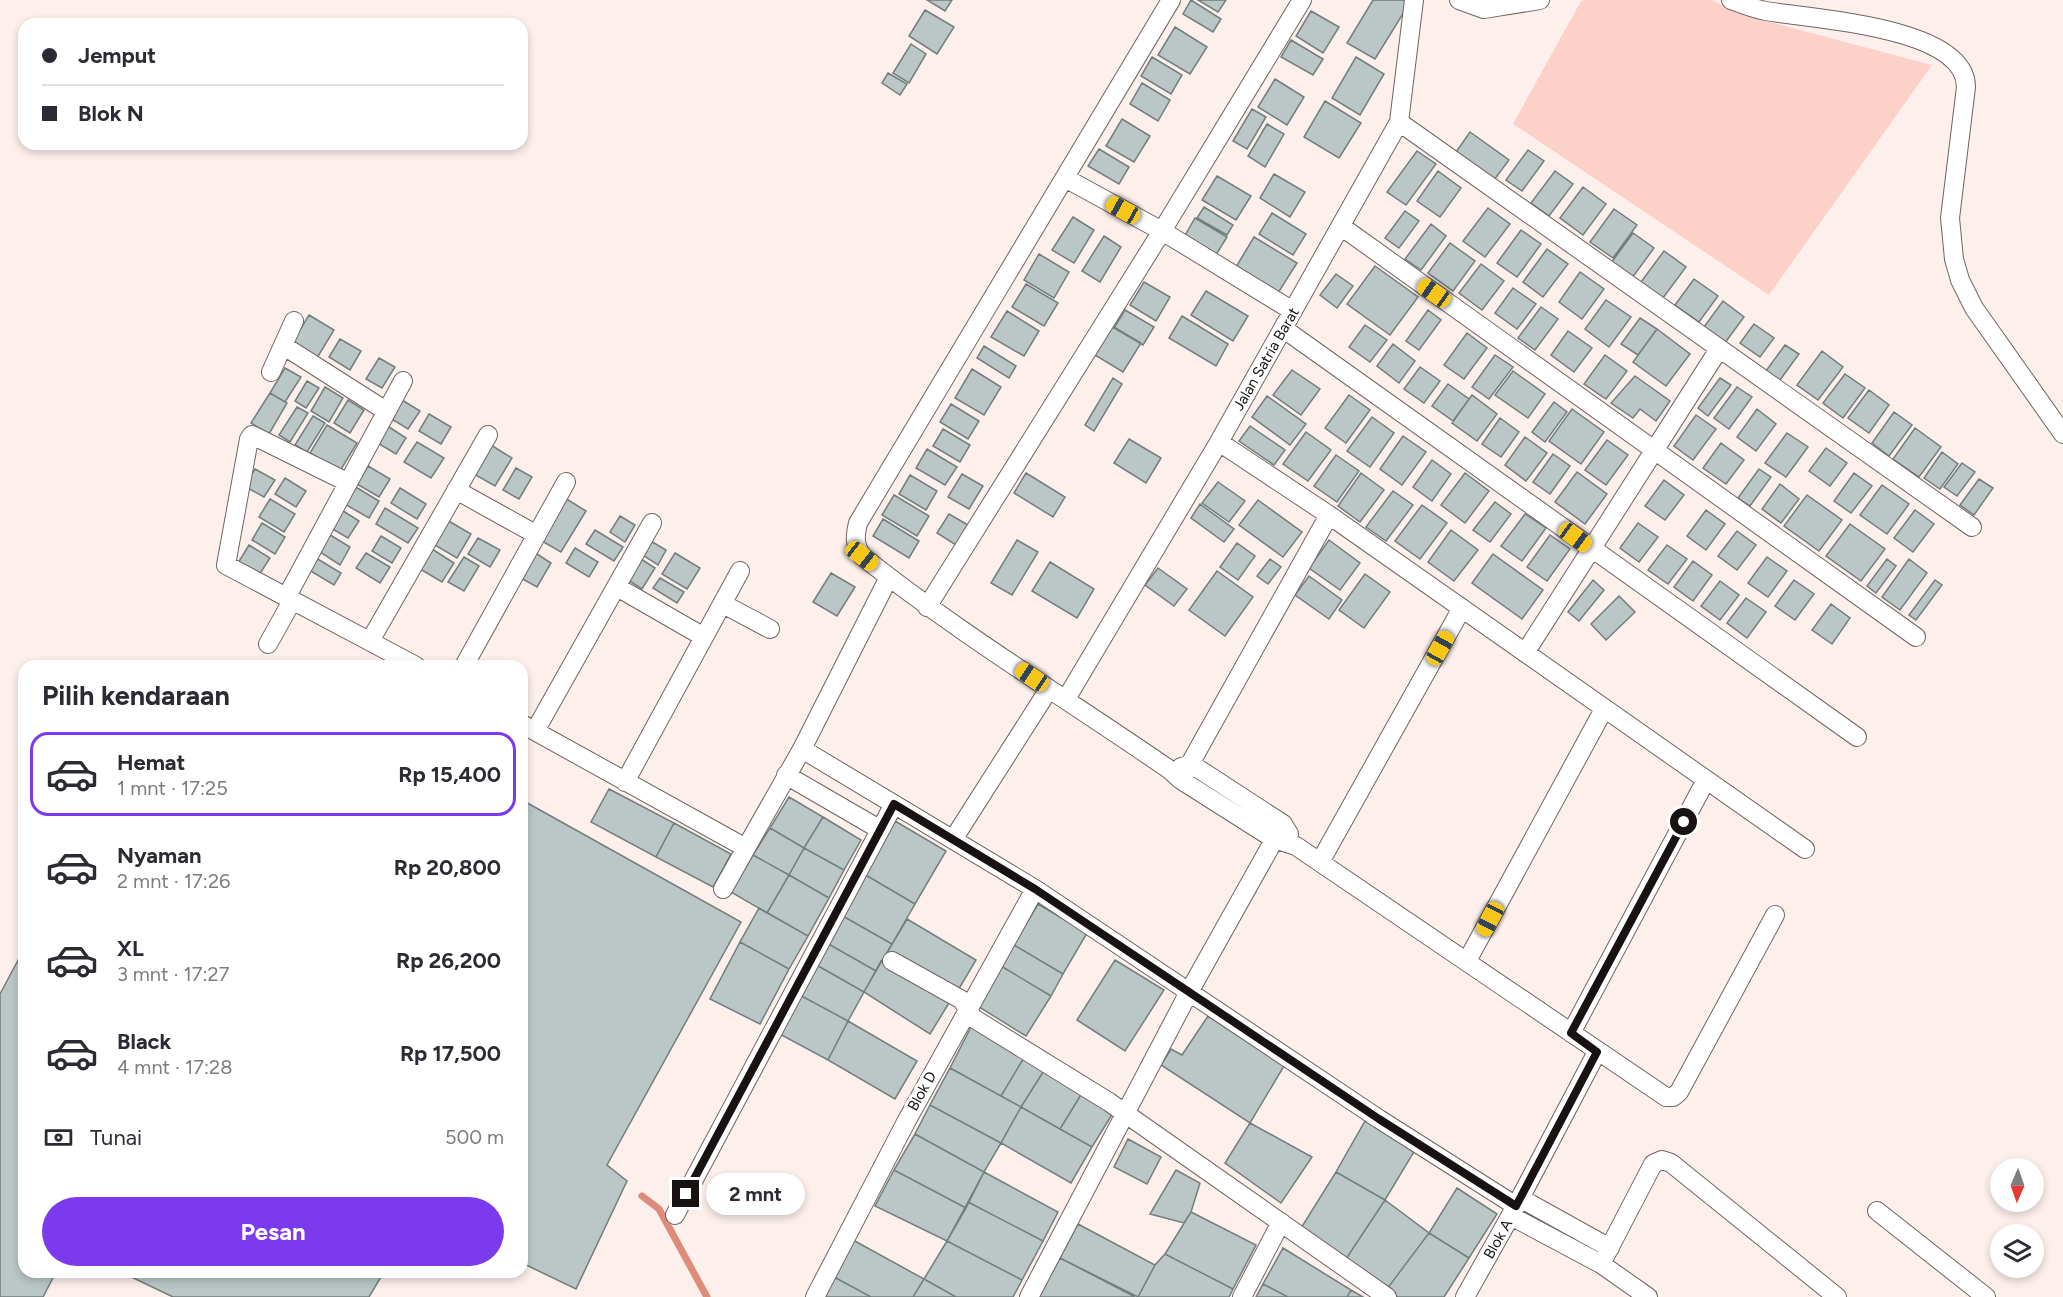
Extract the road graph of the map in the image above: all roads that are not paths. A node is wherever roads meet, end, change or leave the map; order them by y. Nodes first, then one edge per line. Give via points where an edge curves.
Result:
1 (1171, 0) edge
2 (1302, 0) edge
3 (1414, 0) edge
4 (1459, 0) edge
5 (1540, 0) edge
6 (1731, 0) edge
7 (1506, 4) edge
8 (1399, 122) junction
9 (1065, 178) junction
10 (1342, 227) junction
11 (1162, 231) junction
12 (1293, 311) junction
13 (294, 321) dead end
14 (1284, 328) junction
15 (284, 346) junction
16 (1719, 350) junction
17 (271, 372) dead end
18 (403, 381) dead end
19 (386, 411) junction
20 (2063, 434) edge
21 (488, 435) dead end
22 (1219, 442) junction
23 (1657, 450) junction
24 (347, 482) junction
25 (566, 482) dead end
26 (456, 490) junction
27 (1329, 515) junction
28 (652, 523) dead end
29 (1972, 527) dead end
30 (537, 535) junction
31 (1593, 550) junction
32 (740, 571) dead end
33 (889, 577) junction
34 (617, 587) junction
35 (289, 600) junction
36 (723, 604) junction
37 (927, 608) junction
38 (1462, 608) junction
39 (770, 629) dead end
40 (704, 637) junction
41 (1916, 637) dead end
42 (370, 641) junction
43 (268, 644) dead end
44 (1525, 653) junction
45 (405, 660) edge
46 (467, 660) edge
47 (1049, 688) junction
48 (1066, 699) junction
49 (1604, 709) junction
50 (529, 728) edge
51 (1857, 737) dead end
52 (802, 749) junction
53 (1191, 764) junction
54 (786, 775) junction
55 (1175, 775) junction
56 (1706, 780) junction
57 (625, 782) junction
58 (894, 804) junction
59 (879, 829) junction
60 (1278, 832) junction
61 (954, 838) junction
62 (746, 848) junction
63 (1805, 849) dead end
64 (1320, 862) junction
65 (723, 889) dead end
66 (1035, 889) junction
67 (1775, 915) dead end
68 (1467, 961) junction
69 (892, 962) dead end
70 (1189, 992) junction
71 (969, 1009) junction
72 (1571, 1033) junction
73 (1597, 1052) junction
74 (1124, 1115) junction
75 (1516, 1207) junction
76 (1877, 1210) dead end
77 (675, 1215) dead end
78 (1281, 1222) junction
79 (1606, 1256) junction
80 (815, 1297) edge
81 (1029, 1297) edge
82 (1242, 1297) edge
83 (1387, 1297) edge
84 (1465, 1297) edge
85 (1648, 1297) edge
86 (1837, 1297) edge
87 (1986, 1297) edge

1 - 9 street
2 - 11 street
3 - 8 street, Jalan Satria Barat
4 - 7 street via 1481,9
5 - 7 street
6 - 20 street via 1762,11 1835,19 1914,39 1943,50 1961,66 1966,87 1950,218 1954,259 1974,308
8 - 10 street, Jalan Satria Barat
8 - 16 street
9 - 11 street
9 - 33 street via 858,523 857,549
10 - 12 street, Jalan Satria Barat
10 - 23 street
11 - 12 street
11 - 37 street
12 - 14 street, Jalan Satria Barat
13 - 15 street
14 - 22 street, Jalan Satria Barat
14 - 31 street
15 - 17 street
15 - 19 street
16 - 23 street
16 - 29 street
18 - 19 street
19 - 24 street
21 - 26 street
22 - 27 street
22 - 48 street, Jalan Satria Barat
23 - 31 street
23 - 41 street
24 - 35 street
24 - 35 street via 258,436 249,439 240,501 225,562
25 - 30 street
26 - 30 street
26 - 42 street
27 - 38 street
27 - 53 street
28 - 34 street
30 - 46 street
31 - 44 street
31 - 51 street
32 - 36 street
33 - 37 street
33 - 52 street
34 - 40 street
34 - 50 street
35 - 42 street
35 - 43 street
36 - 39 street
36 - 40 street
37 - 47 street
38 - 44 street
38 - 64 street
40 - 57 street
42 - 45 street
44 - 49 street
47 - 48 street
47 - 61 street
48 - 55 street
49 - 56 street
49 - 68 street
50 - 57 street
52 - 54 street
52 - 58 street
53 - 55 street
53 - 60 street
54 - 59 street
54 - 62 street
55 - 60 street
56 - 63 street
56 - 72 street
57 - 62 street
58 - 59 street
58 - 61 street
59 - 77 street
60 - 64 street
60 - 70 street
61 - 66 street
62 - 65 street
64 - 68 street
66 - 70 street
66 - 71 street, Blok D
67 - 73 street via 1676,1095 1662,1095
68 - 72 street
69 - 71 street via 962,1000
70 - 74 street
70 - 75 street
71 - 74 street via 974,1018
71 - 80 street, Blok D
72 - 73 street
73 - 75 street, Blok A
74 - 78 street
74 - 81 street
75 - 79 street
75 - 84 street, Blok A
76 - 87 street
78 - 82 street
78 - 83 street
79 - 85 street
79 - 86 street via 1653,1164 1662,1160 1671,1163

